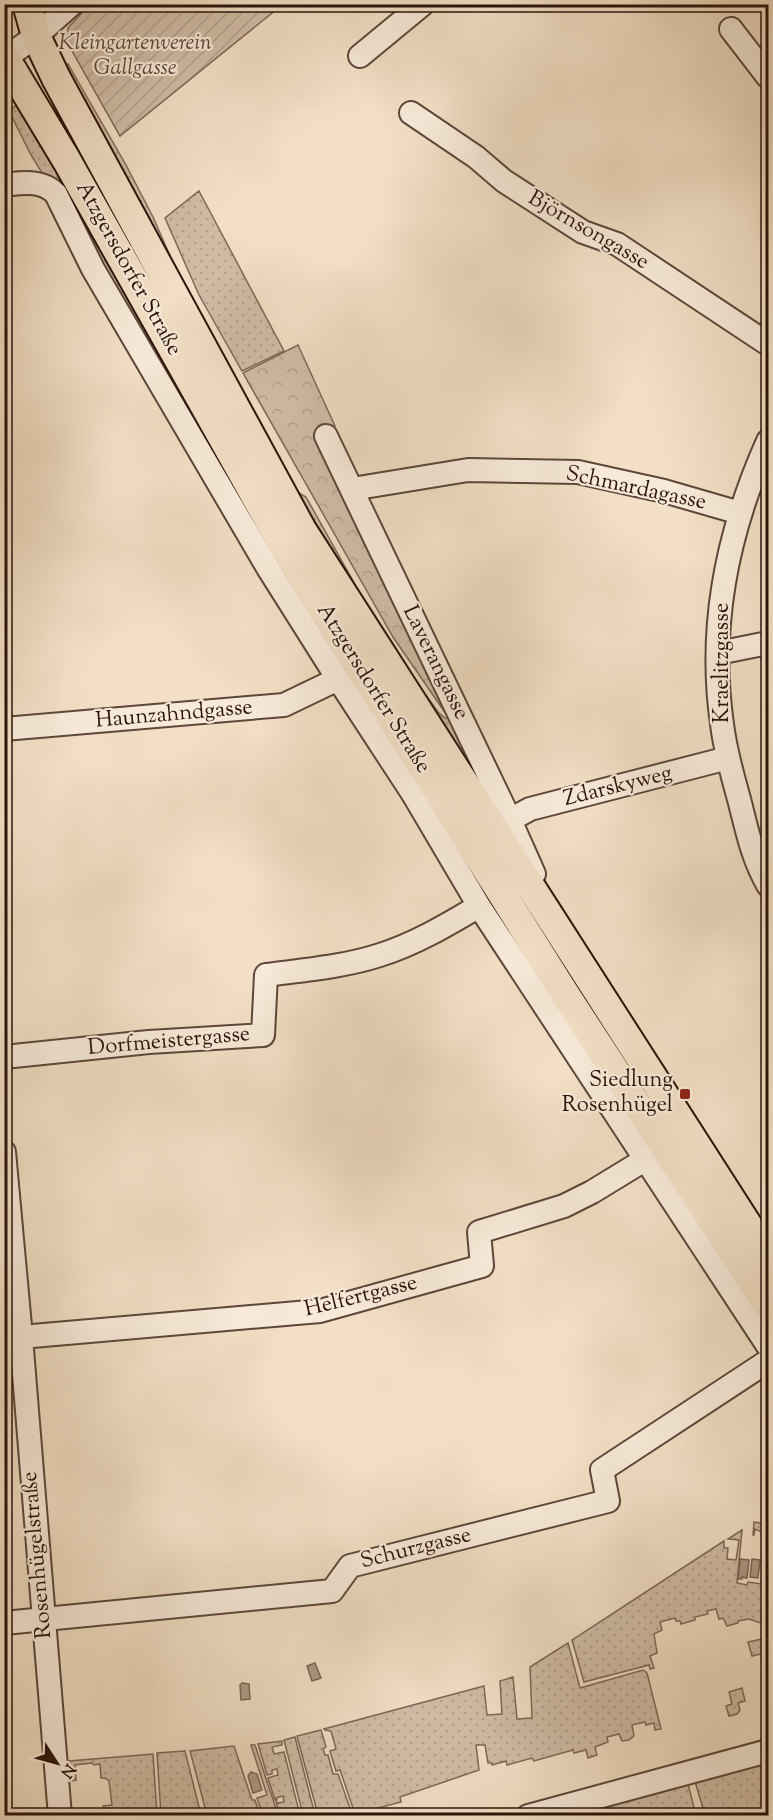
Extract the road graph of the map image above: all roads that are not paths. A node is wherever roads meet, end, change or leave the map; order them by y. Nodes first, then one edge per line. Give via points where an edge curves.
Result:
1 (27, 4) edge
2 (72, 4) edge
3 (423, 4) edge
4 (731, 28) dead end
5 (36, 36) junction
6 (360, 56) dead end
7 (5, 58) edge
8 (768, 77) edge
9 (411, 113) dead end
10 (4, 185) edge
11 (768, 344) edge
12 (326, 436) dead end
13 (768, 441) edge
14 (352, 489) junction
15 (740, 513) junction
16 (768, 643) edge
17 (718, 652) junction
18 (338, 679) junction
19 (4, 729) edge
20 (728, 758) junction
21 (510, 820) junction
22 (768, 885) edge
23 (533, 893) junction
24 (479, 906) junction
25 (4, 1056) edge
26 (4, 1152) edge
27 (646, 1159) junction
28 (768, 1257) edge
29 (768, 1306) edge
30 (21, 1337) junction
31 (768, 1346) edge
32 (768, 1361) edge
33 (43, 1620) junction
34 (4, 1623) edge
35 (768, 1751) edge
36 (568, 1810) edge
37 (60, 1815) edge
38 (528, 1815) edge

1 - 5 main road
2 - 5 street
3 - 6 street
4 - 8 street
5 - 7 street
5 - 23 main road, Atzgersdorfer Straße via 302,530
7 - 29 main road, Atzgersdorfer Straße via 284,547 565,994
9 - 11 street, Björnsongasse via 504,181 583,232 617,244
10 - 18 street, Atzgersdorfer Straße via 39,183 52,190 93,269
12 - 14 street, Laverangasse
13 - 15 street, Kraelitzgasse
14 - 15 street, Schmardagasse via 468,470 578,472
14 - 21 street, Laverangasse
15 - 17 street, Kraelitzgasse via 720,604
16 - 17 street
17 - 20 street, Kraelitzgasse
18 - 19 street, Haunzahndgasse via 284,705
18 - 24 street, Atzgersdorfer Straße
20 - 21 street, Zdarskyweg via 530,809
20 - 22 street, Kraelitzgasse via 750,844
21 - 23 street, Laverangasse via 535,877
23 - 28 main road, Atzgersdorfer Straße
24 - 25 street, Dorfmeistergasse via 439,930 380,955 266,975 263,1035
24 - 27 street, Atzgersdorfer Straße
26 - 30 street, Rosenhügelstraße
27 - 30 street, Helfertgasse via 564,1206 479,1232 482,1266 320,1311
27 - 31 street, Atzgersdorfer Straße
30 - 33 street, Rosenhügelstraße
32 - 33 street, Schurzgasse via 602,1470 608,1501 350,1566 332,1591
33 - 34 street, Schurzgasse
33 - 37 street, Rosenhügelstraße
35 - 36 street
36 - 38 street

